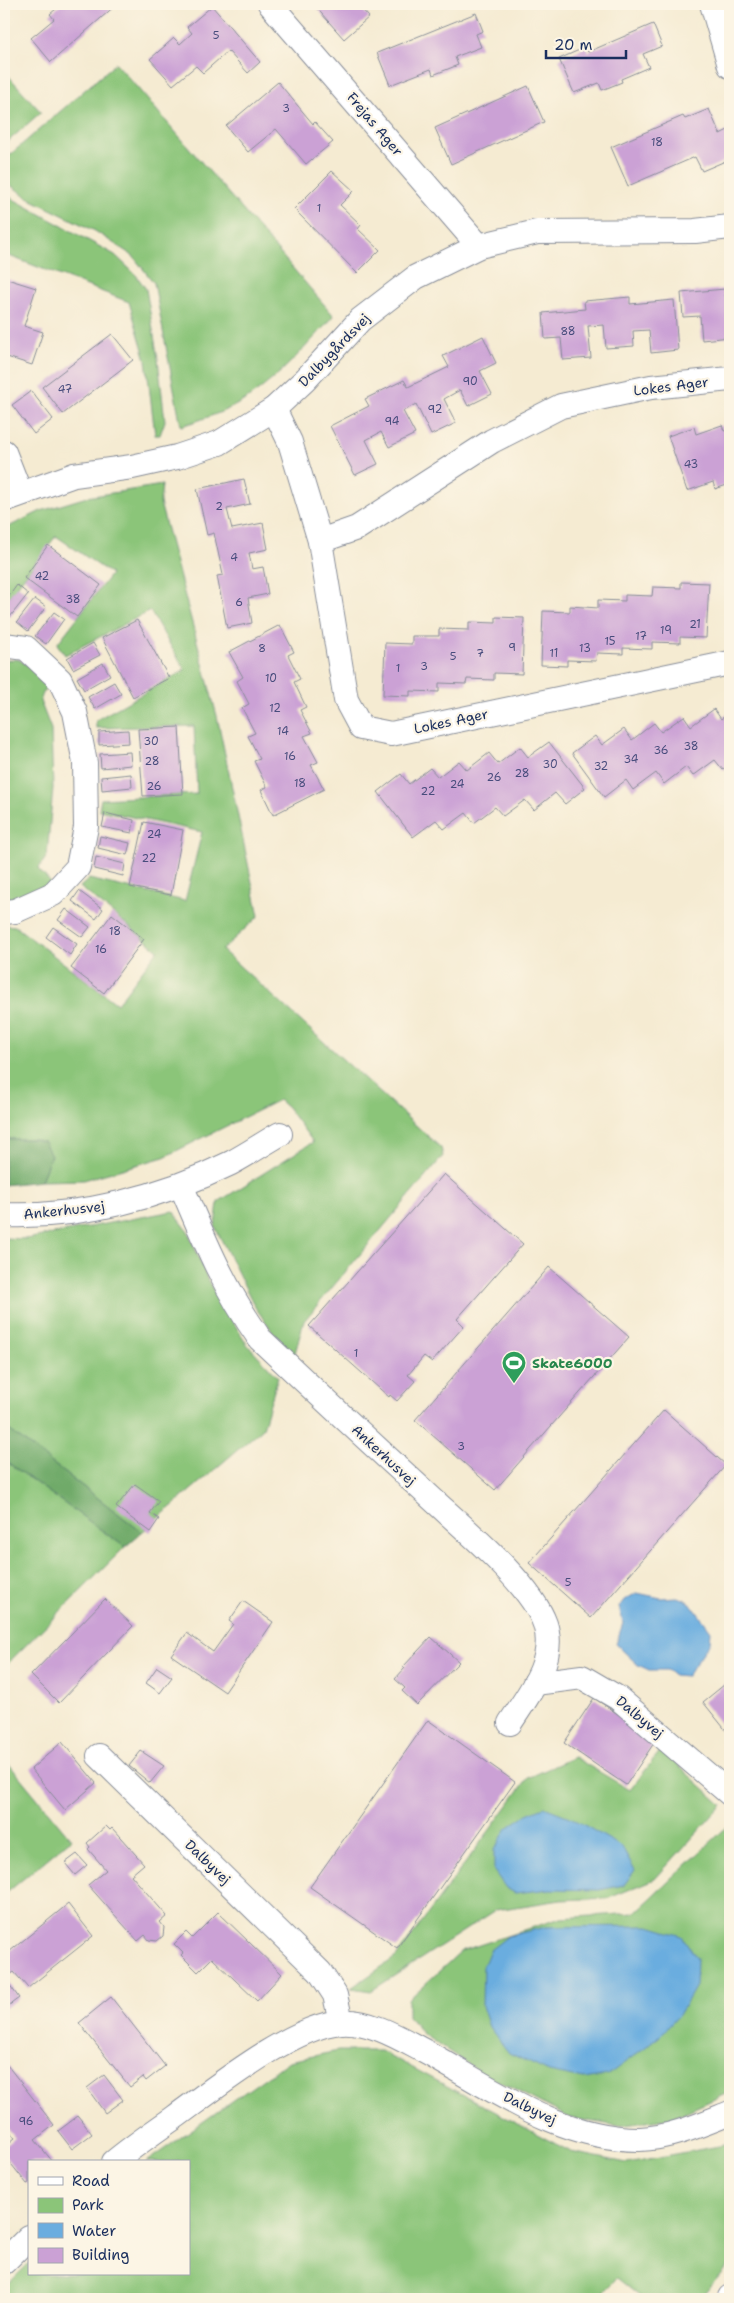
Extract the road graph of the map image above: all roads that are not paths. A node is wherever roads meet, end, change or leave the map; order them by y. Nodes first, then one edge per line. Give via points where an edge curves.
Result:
1 (270, 4) edge
2 (712, 4) edge
3 (730, 66) edge
4 (730, 227) edge
5 (479, 246) junction
6 (730, 379) edge
7 (274, 409) junction
8 (4, 452) edge
9 (12, 496) edge
10 (320, 541) junction
11 (4, 645) edge
12 (730, 662) edge
13 (4, 912) edge
14 (280, 1134) dead end
15 (181, 1185) junction
16 (4, 1215) edge
17 (536, 1683) junction
18 (510, 1723) dead end
19 (99, 1756) dead end
20 (730, 1794) edge
21 (341, 2022) junction
22 (730, 2113) edge
23 (117, 2160) edge
24 (28, 2237) edge
25 (4, 2262) edge

1 - 5 street, Frejas Ager
2 - 3 street
4 - 5 street, Dalbygårdsvej via 695,231 537,232
5 - 7 street, Dalbygårdsvej via 416,278 360,320
6 - 10 street, Lokes Ager via 651,387 561,406 492,441 357,528
7 - 9 street, Dalbygårdsvej via 219,443 177,457 132,467 74,474
7 - 10 street, Lokes Ager via 290,442
8 - 9 street
10 - 12 street, Lokes Ager via 346,700 361,728 391,734
11 - 13 street via 26,648 60,680 75,712 85,763 86,827 78,867 53,894 15,911
14 - 15 street, Ankerhusvej via 232,1162
15 - 16 street, Ankerhusvej via 106,1207 29,1216
15 - 17 street, Ankerhusvej via 215,1266 236,1305 260,1339 488,1550 534,1600 545,1625 548,1651
17 - 18 street, Ankerhusvej
17 - 20 street, Dalbyvej via 582,1676 618,1698
19 - 21 street, Dalbyvej via 320,1972 335,1995
21 - 22 street, Dalbyvej via 393,2034 546,2118 612,2137 641,2139 681,2131
21 - 23 street, Dalbyvej via 322,2026 270,2051
24 - 25 street

